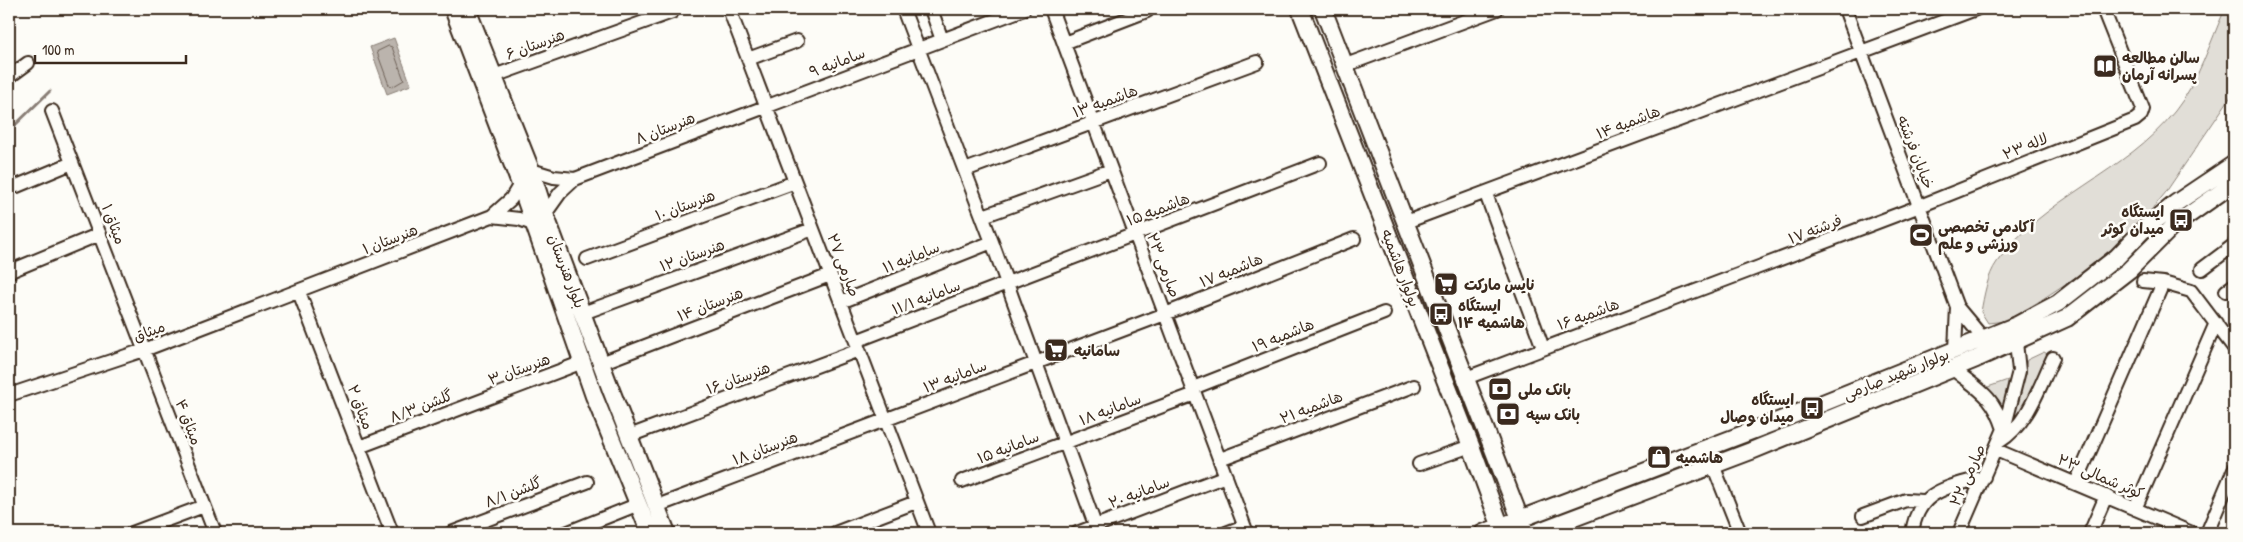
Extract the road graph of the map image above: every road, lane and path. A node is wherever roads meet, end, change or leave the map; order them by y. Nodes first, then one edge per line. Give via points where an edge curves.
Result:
1 (453, 9) edge
2 (468, 9) edge
3 (729, 9) edge
4 (903, 9) edge
5 (930, 9) edge
6 (1024, 9) edge
7 (1051, 9) edge
8 (1300, 9) edge
9 (1323, 9) edge
10 (1498, 9) edge
11 (1845, 9) edge
12 (1976, 9) edge
13 (2103, 9) edge
14 (1147, 11) dead end
15 (672, 12) dead end
16 (996, 14) edge
17 (942, 40) junction
18 (798, 41) dead end
19 (1064, 43) junction
20 (918, 49) junction
21 (1861, 52) junction
22 (748, 59) junction
23 (1257, 62) dead end
24 (28, 63) dead end
25 (1346, 65) junction
26 (494, 76) junction
27 (9, 77) edge
28 (506, 103) junction
29 (766, 106) junction
30 (490, 108) junction
31 (52, 111) dead end
32 (1093, 122) junction
33 (72, 163) junction
34 (1320, 163) dead end
35 (2234, 164) edge
36 (1385, 168) junction
37 (531, 170) junction
38 (965, 170) junction
39 (1111, 170) junction
40 (1365, 175) junction
41 (575, 179) junction
42 (795, 182) junction
43 (2234, 183) edge
44 (520, 184) junction
45 (17, 186) dead end
46 (1486, 194) junction
47 (1920, 206) junction
48 (492, 216) junction
49 (983, 216) junction
50 (540, 220) junction
51 (1406, 222) junction
52 (813, 228) junction
53 (100, 234) junction
54 (1136, 235) junction
55 (1354, 239) dead end
56 (992, 242) junction
57 (2234, 245) edge
58 (587, 258) dead end
59 (2202, 269) dead end
60 (13, 270) dead end
61 (830, 275) junction
62 (2143, 281) dead end
63 (1722, 282) joint
64 (1008, 283) junction
65 (2163, 283) junction
66 (299, 292) junction
67 (841, 302) junction
68 (1957, 307) junction
69 (582, 312) junction
70 (1384, 313) dead end
71 (1165, 314) junction
72 (2216, 323) junction
73 (1983, 338) junction
74 (2016, 342) junction
75 (857, 346) junction
76 (1543, 348) junction
77 (2234, 348) edge
78 (144, 350) junction
79 (1955, 350) junction
80 (2053, 358) dead end
81 (582, 362) junction
82 (601, 362) junction
83 (1036, 363) junction
84 (1952, 369) junction
85 (1466, 378) junction
86 (1414, 386) dead end
87 (611, 390) junction
88 (1194, 391) junction
89 (9, 395) edge
90 (594, 396) junction
91 (1166, 405) joint
92 (466, 406) joint
93 (886, 420) junction
94 (1786, 427) junction
95 (2004, 428) junction
96 (629, 436) junction
97 (1065, 443) junction
98 (1471, 446) junction
99 (1997, 446) junction
100 (359, 447) junction
101 (1220, 459) junction
102 (1418, 464) dead end
103 (1713, 465) junction
104 (2234, 469) edge
105 (1226, 476) junction
106 (1984, 476) junction
107 (587, 482) dead end
108 (962, 482) dead end
109 (2076, 483) junction
110 (2106, 496) junction
111 (1923, 501) junction
112 (916, 502) junction
113 (639, 504) junction
114 (204, 506) junction
115 (657, 506) junction
116 (2136, 509) junction
117 (1863, 516) dead end
118 (1523, 526) edge
119 (1097, 530) edge
120 (1246, 530) edge
121 (1502, 530) edge
122 (132, 533) edge
123 (215, 533) edge
124 (392, 533) edge
125 (451, 533) edge
126 (566, 533) edge
127 (650, 533) edge
128 (667, 533) edge
129 (834, 533) edge
130 (929, 533) edge
131 (1078, 533) edge
132 (1226, 533) edge
133 (1482, 533) edge
134 (1534, 533) edge
135 (1740, 533) edge
136 (1912, 533) edge
137 (1959, 533) edge
138 (2090, 533) edge
139 (2192, 533) edge
140 (2207, 533) edge

1 - 30 main road, بلوار هنرستان
2 - 26 main road, بلوار هنرستان
3 - 22 street, صارمی ۲۷
4 - 20 street
5 - 17 street
6 - 16 street, سامانیه ۹
7 - 19 street, صارمی ۲۳
8 - 40 main road, بولوار هاشمیه
9 - 25 main road, بولوار هاشمیه
10 - 25 street
11 - 21 street, خیابان فرشته
12 - 21 street, هاشمیه ۱۴
13 - 47 street, لاله ۲۳ via 2143,110 2141,115 2136,120
14 - 19 street
15 - 26 street, هنرستان ۶
16 - 17 street, سامانیه ۹
17 - 20 street, سامانیه ۹
18 - 22 street
19 - 32 street, صارمی ۲۳
20 - 29 street, سامانیه ۹
20 - 38 street
21 - 46 street, هاشمیه ۱۴
21 - 47 street, خیابان فرشته
22 - 29 street, صارمی ۲۷
23 - 32 street, هاشمیه ۱۳
24 - 27 street
25 - 36 main road, بولوار هاشمیه
26 - 28 main road, بلوار هنرستان
28 - 30 main road
28 - 37 main road, بلوار هنرستان
29 - 41 street, هنرستان ۸
29 - 42 street, صارمی ۲۷
30 - 44 main road, بلوار هنرستان
31 - 33 street, میثاق ۱
32 - 38 street, هاشمیه ۱۳
32 - 39 street, صارمی ۲۳
33 - 45 street
33 - 53 street, میثاق ۱
34 - 54 street, هاشمیه ۱۵
35 - 73 main road, بولوار شهید صارمی via 2176,203 2117,257 2058,303 2018,325
36 - 40 main road
36 - 51 main road, بولوار هاشمیه
37 - 41 street, هنرستان ۸
37 - 50 main road, بلوار هنرستان
38 - 49 street
39 - 49 street
39 - 54 street, صارمی ۲۳
40 - 98 main road, بولوار هاشمیه
41 - 50 street, هنرستان ۸
42 - 52 street, صارمی ۲۷
42 - 58 street, هنرستان ۱۰
43 - 74 main road, بولوار شهید صارمی via 2173,226 2129,270 2067,318
44 - 48 street, هنرستان ۱ via 511,200
44 - 50 main road, بلوار هنرستان
46 - 51 street, هاشمیه ۱۴
46 - 76 street
47 - 63 street, فرشته ۱۷
47 - 68 street, خیابان فرشته
48 - 50 street, هنرستان ۱
48 - 66 street, هنرستان ۱
49 - 56 street
50 - 69 main road, بلوار هنرستان
50 - 81 main road, بلوار هنرستان
51 - 85 main road, بولوار هاشمیه
52 - 61 street, صارمی ۲۷
52 - 69 street, هنرستان ۱۲
53 - 60 street
53 - 78 street, میثاق ۱
54 - 64 street, هاشمیه ۱۵
54 - 71 street, صارمی ۲۳
55 - 71 street, هاشمیه ۱۷
56 - 64 street
56 - 67 street, سامانیه ۱۱
57 - 59 street
61 - 67 street, صارمی ۲۷
61 - 82 street, هنرستان ۱۴
62 - 65 street
63 - 76 street, هاشمیه ۱۶
64 - 75 street, سامانیه ۱۱/۱
64 - 83 street
65 - 72 street via 2191,291
65 - 109 street
66 - 78 street, میثاق
66 - 100 street, میثاق ۲
67 - 75 street, صارمی ۲۷
68 - 73 street, خیابان فرشته
68 - 79 street, خیابان فرشته
69 - 82 main road, بلوار هنرستان
70 - 88 street, هاشمیه ۱۹
71 - 83 street, هاشمیه ۱۷
71 - 88 street, صارمی ۲۳
72 - 77 street
72 - 116 street
73 - 79 main road, بولوار شهید صارمی
74 - 84 main road, بولوار شهید صارمی
74 - 95 street, صارمی ۲۲ via 2019,371
75 - 93 street, صارمی ۲۷
75 - 96 street, هنرستان ۱۶
76 - 85 street, هاشمیه ۱۶
78 - 89 street, میثاق
78 - 114 street, میثاق ۴
79 - 94 main road, بولوار شهید صارمی
80 - 99 street via 2029,410
81 - 90 main road, بلوار هنرستان
81 - 92 street, هنرستان ۳
82 - 87 main road, بلوار هنرستان
83 - 93 street, سامانیه ۱۳
83 - 97 street
84 - 94 main road, بولوار شهید صارمی
84 - 95 street via 1991,399
85 - 118 main road, بولوار هاشمیه
86 - 101 street, هاشمیه ۲۱
87 - 90 main road
87 - 96 main road, بلوار هنرستان
88 - 91 street, هاشمیه ۱۹
88 - 101 street, صارمی ۲۳
90 - 113 main road, بلوار هنرستان
91 - 97 street, سامانیه ۱۸
92 - 100 street, گلشن ۸/۳
93 - 112 street, صارمی ۲۷
93 - 115 street, هنرستان ۱۸
94 - 103 main road, بولوار شهید صارمی
94 - 118 main road, بولوار شهید صارمی
95 - 99 street, صارمی ۲۲
96 - 115 main road, بلوار هنرستان
97 - 108 street, سامانیه ۱۵
97 - 119 street
98 - 102 street
98 - 121 main road, بولوار هاشمیه
99 - 106 street, صارمی ۲۲
99 - 109 street, کوثر شمالی ۲۳
100 - 124 street, میثاق ۲
101 - 105 street, صارمی ۲۳
103 - 134 main road, بولوار شهید صارمی
103 - 135 street
104 - 140 street
105 - 119 street, سامانیه ۲۰
105 - 120 street, صارمی ۲۳
106 - 111 street via 1933,494
106 - 137 street, صارمی ۲۲
107 - 125 street, گلشن ۸/۱
109 - 110 street, کوثر شمالی ۲۳
110 - 116 street, کوثر شمالی ۲۳
110 - 138 street
111 - 117 street via 1906,500
111 - 136 street
112 - 129 street
112 - 130 street, صارمی ۲۷
113 - 126 street
113 - 127 main road, بلوار هنرستان
114 - 122 street
114 - 123 street, میثاق ۴
115 - 128 main road, بلوار هنرستان
116 - 139 street, کوثر شمالی ۲۳
118 - 121 main road, بولوار شهید صارمی
119 - 131 street, سامانیه ۲۰
120 - 132 street
121 - 133 main road

